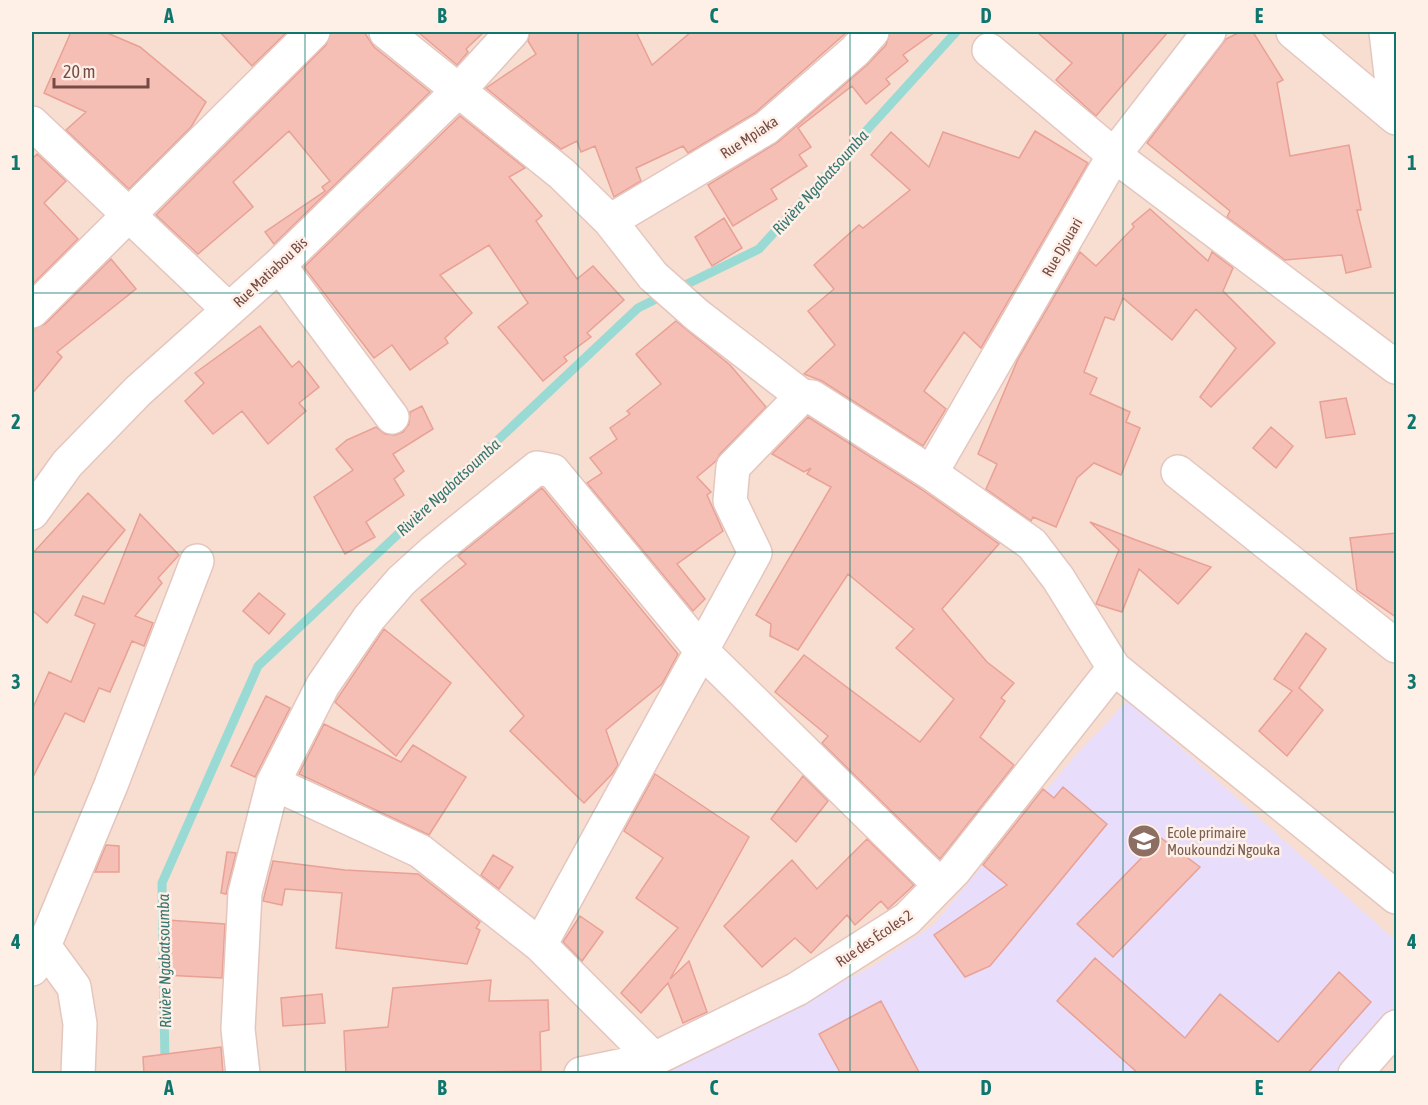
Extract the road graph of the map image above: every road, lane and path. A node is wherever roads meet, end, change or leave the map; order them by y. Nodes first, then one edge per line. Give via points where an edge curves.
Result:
1 (313, 32) edge
2 (386, 32) edge
3 (512, 32) edge
4 (872, 32) edge
5 (1209, 32) edge
6 (1293, 32) edge
7 (1386, 32) edge
8 (989, 51) dead end
9 (460, 89) junction
10 (1396, 118) edge
11 (32, 123) edge
12 (1114, 155) junction
13 (126, 214) junction
14 (610, 221) junction
15 (279, 265) junction
16 (229, 310) junction
17 (32, 311) edge
18 (1396, 367) edge
19 (802, 396) junction
20 (392, 417) dead end
21 (1178, 472) dead end
22 (931, 473) junction
23 (32, 513) edge
24 (197, 561) dead end
25 (1396, 646) edge
26 (702, 651) junction
27 (1114, 668) junction
28 (273, 783) junction
29 (940, 885) junction
30 (1396, 897) edge
31 (540, 945) junction
32 (36, 953) edge
33 (1396, 1027) edge
34 (654, 1059) junction
35 (78, 1074) edge
36 (243, 1074) edge
37 (580, 1074) edge
38 (1355, 1074) edge

1 - 13 street
2 - 9 street
3 - 9 street, Rue Matiabou Bis
4 - 14 street, Rue Mpiaka via 766,128
5 - 12 street, Rue Djouari
6 - 10 street
7 - 10 street
8 - 12 street
9 - 14 street via 562,174
9 - 15 street, Rue Matiabou Bis
11 - 13 street
12 - 18 street
12 - 22 street, Rue Djouari
13 - 16 street
13 - 17 street
14 - 19 street via 653,276
15 - 16 street, Rue Matiabou Bis
15 - 20 street
16 - 23 street, Rue Matiabou Bis via 130,399 67,464
19 - 22 street via 812,397
19 - 26 street via 733,467 730,501 755,553
21 - 25 street
22 - 27 street via 1032,544
24 - 32 street via 111,785
26 - 28 street via 553,471 537,468 433,552 369,618 323,685
26 - 29 street
26 - 31 street
27 - 29 street, Rue des Écoles 2
27 - 30 street
28 - 31 street via 420,851
28 - 36 street via 244,893 238,1029
29 - 34 street, Rue des Écoles 2 via 907,919 797,989
31 - 34 street
32 - 35 street via 74,987 80,1024
33 - 38 street
34 - 37 street, Rue des Écoles 2

